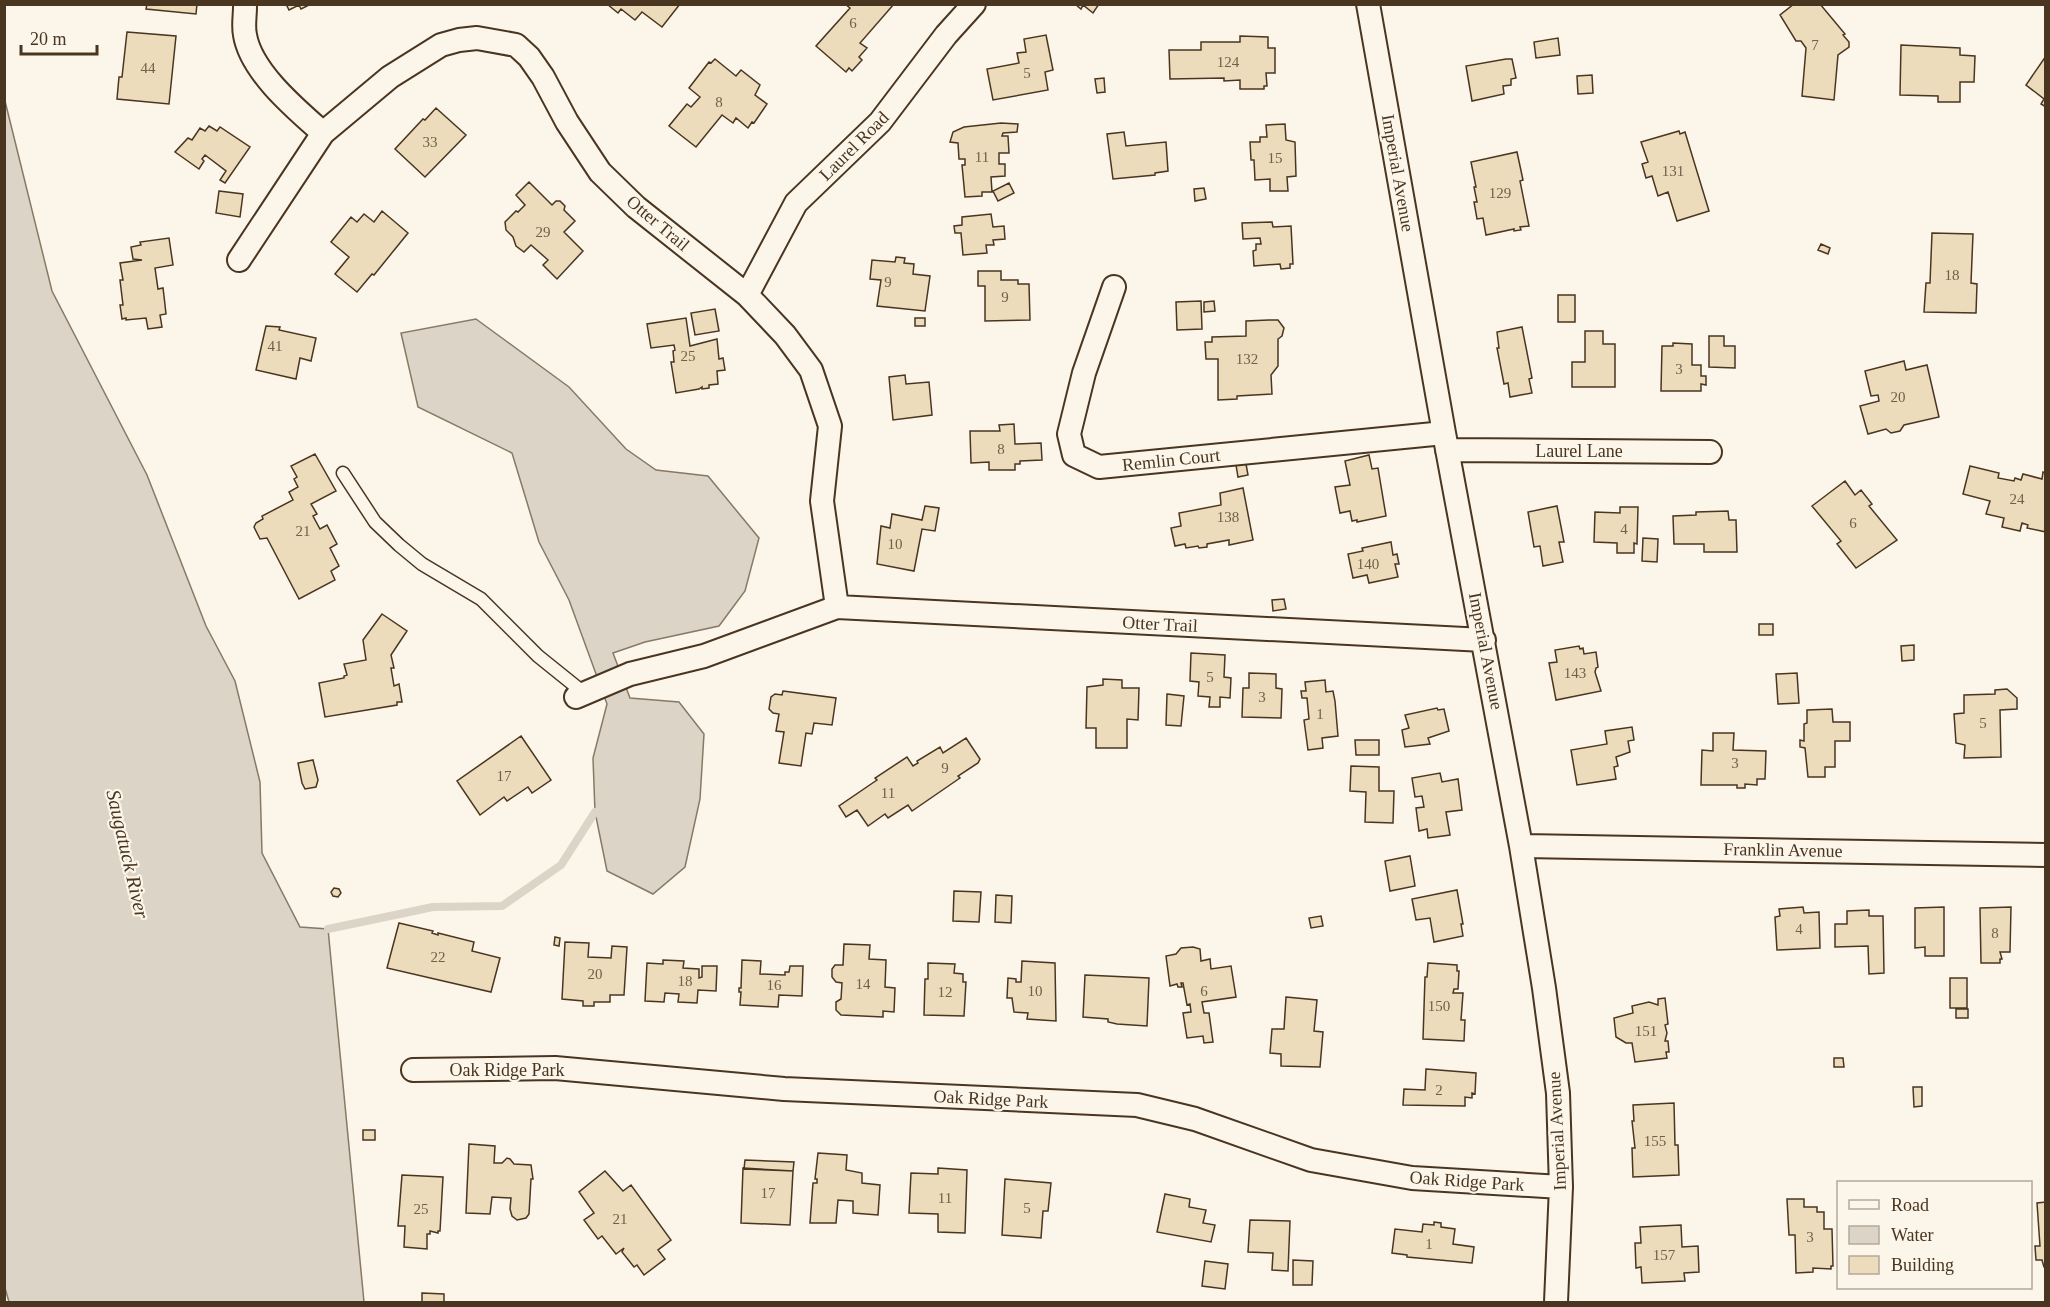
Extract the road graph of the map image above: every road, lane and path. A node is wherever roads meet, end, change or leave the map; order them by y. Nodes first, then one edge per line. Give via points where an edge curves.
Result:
1 (974, 4) edge
2 (1368, 4) edge
3 (245, 7) dead end
4 (323, 134) junction
5 (239, 260) dead end
6 (1114, 287) dead end
7 (747, 295) junction
8 (1446, 442) junction
9 (1710, 452) dead end
10 (343, 473) dead end
11 (837, 607) junction
12 (1484, 640) junction
13 (580, 695) joint
14 (1521, 846) junction
15 (2046, 855) edge
16 (412, 1070) dead end
17 (1561, 1187) junction
18 (1556, 1302) edge

1 - 7 street, Laurel Road via 880,122 796,203
2 - 8 street, Imperial Avenue
3 - 4 street via 245,36 256,61 280,94
4 - 5 street, Otter Trail
4 - 7 street, Otter Trail via 390,77 441,45 477,38 516,45 543,77 600,172 636,207
6 - 8 street, Remlin Court via 1084,373 1069,434 1074,455 1099,467
7 - 11 street, Otter Trail via 811,370 830,426 822,501
8 - 9 street, Laurel Lane
8 - 12 street, Imperial Avenue
10 - 13 lane via 375,522 399,545 422,564 481,599
11 - 12 street, Otter Trail
11 - 13 street, Otter Trail via 704,656 630,674
12 - 14 street, Imperial Avenue
14 - 15 street, Franklin Avenue
14 - 17 street, Imperial Avenue via 1558,1093
16 - 17 street, Oak Ridge Park via 555,1068 784,1089 1137,1105 1196,1119 1311,1160 1412,1178
17 - 18 street, Imperial Avenue

